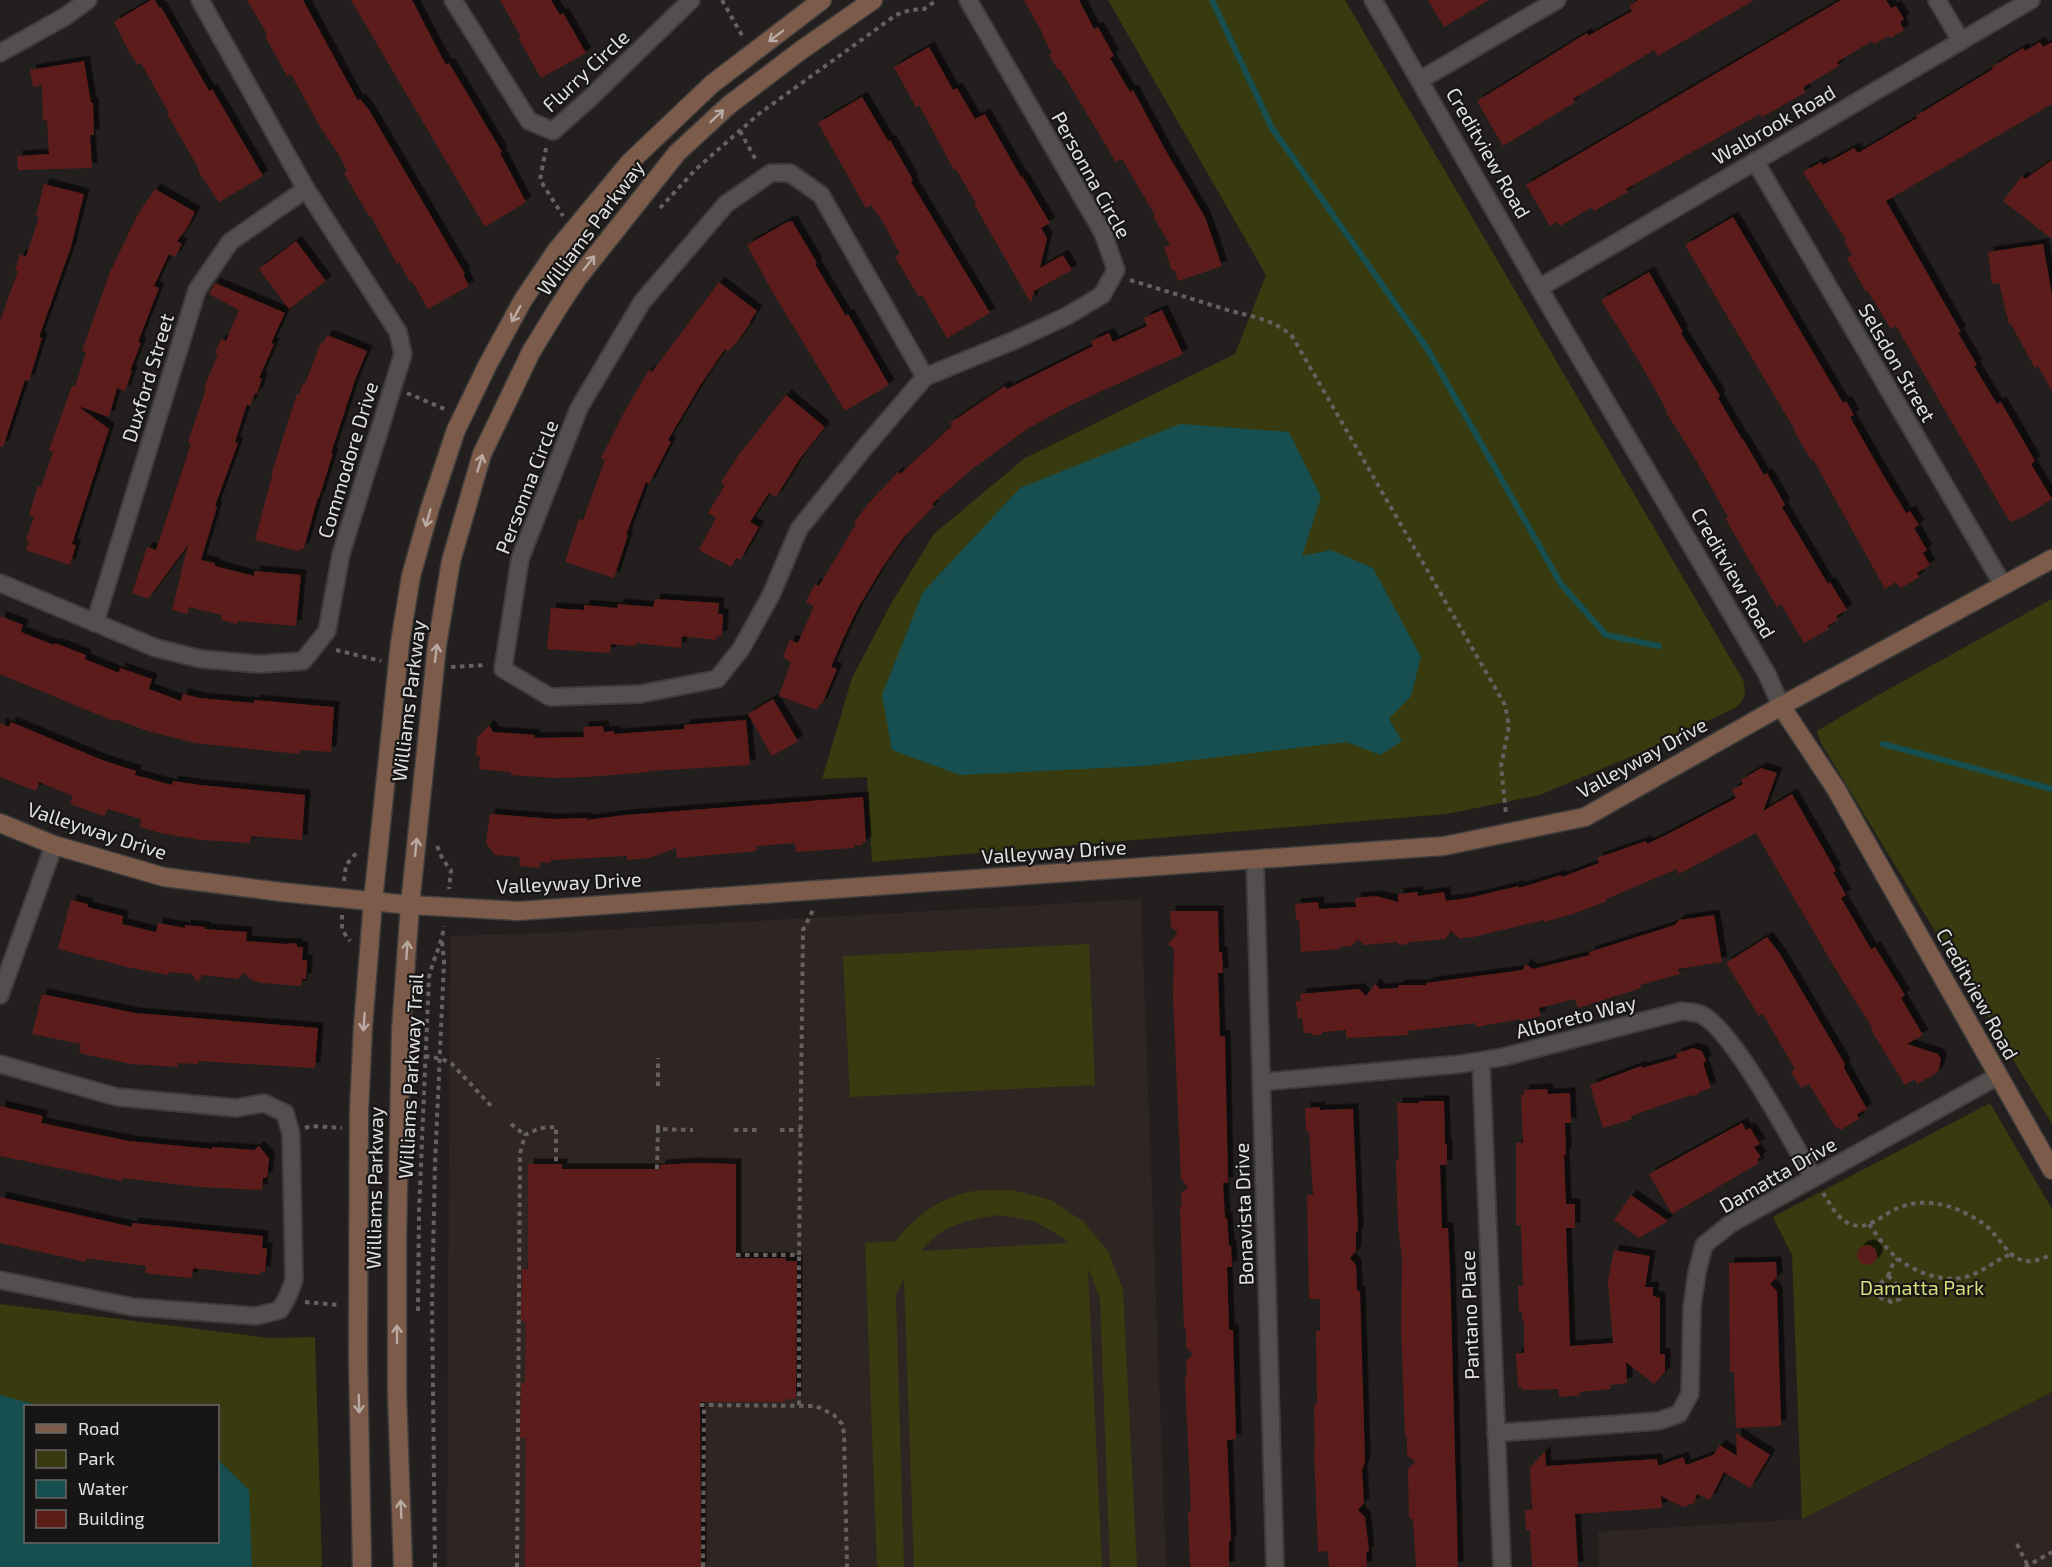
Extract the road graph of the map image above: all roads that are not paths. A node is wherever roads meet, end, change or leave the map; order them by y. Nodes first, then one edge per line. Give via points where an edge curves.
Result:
1 (88, 0) edge
2 (200, 0) edge
3 (453, 0) edge
4 (691, 0) edge
5 (822, 0) edge
6 (873, 0) edge
7 (968, 0) edge
8 (1373, 0) edge
9 (1557, 0) edge
10 (1937, 0) edge
11 (2031, 0) edge
12 (1961, 41) junction
13 (0, 53) edge
14 (1420, 80) junction
15 (1755, 161) junction
16 (306, 189) junction
17 (1539, 288) junction
18 (925, 377) junction
19 (2052, 559) edge
20 (0, 583) edge
21 (2003, 585) junction
22 (95, 622) junction
23 (1781, 706) junction
24 (0, 823) edge
25 (54, 845) junction
26 (1255, 860) junction
27 (373, 901) junction
28 (410, 905) junction
29 (0, 995) edge
30 (1481, 1061) junction
31 (0, 1064) edge
32 (1998, 1076) junction
33 (1262, 1082) junction
34 (2052, 1170) edge
35 (1813, 1177) junction
36 (0, 1280) edge
37 (1496, 1433) junction
38 (362, 1567) edge
39 (403, 1567) edge
40 (1275, 1567) edge
41 (1502, 1567) edge

1 - 13 street
2 - 16 street, Commodore Drive
3 - 4 street, Flurry Circle via 529,121 552,130
5 -> 27 main road, Williams Parkway via 712,84 630,162 556,250 487,366 456,430 411,576 400,643
28 -> 6 main road, Williams Parkway via 437,645 451,561 482,454 531,352 577,279 677,153 729,105
7 - 18 street, Personna Circle via 1103,233 1116,270 1102,295 1067,316
8 - 14 street, Creditview Road
9 - 14 street
10 - 12 street
11 - 12 street, Walbrook Road
12 - 15 street, Walbrook Road
14 - 17 street, Creditview Road
15 - 17 street, Walbrook Road
15 - 21 street, Selsdon Street
16 - 22 street, Duxford Street via 230,242 197,290
16 - 22 street, Commodore Drive via 398,332 403,354 341,554 327,632 303,661 259,664 213,660 156,648
17 - 23 street, Creditview Road via 1767,674
18 - 18 street, Personna Circle via 821,195 790,173 771,173 765,177 726,204 642,302 579,408 520,559 503,669 550,697 640,694 717,679 741,649 771,595 799,529
19 - 21 main road, Valleyway Drive
20 - 22 street, Commodore Drive
21 - 23 main road, Valleyway Drive
23 - 26 main road, Valleyway Drive via 1585,817 1444,846
23 - 32 main road, Creditview Road via 1836,789
24 - 25 main road, Valleyway Drive
25 - 27 main road, Valleyway Drive via 164,877
25 - 29 street
26 - 28 main road, Valleyway Drive via 518,911
26 - 33 street, Bonavista Drive
27 - 28 main road, Valleyway Drive
27 -> 38 main road, Williams Parkway via 359,1111
39 -> 28 main road, Williams Parkway via 396,1237 401,1030
30 - 33 street, Alboreto Way
30 - 35 street, Alboreto Way via 1682,1011 1701,1014 1737,1049
30 - 37 street, Pantano Place
31 - 36 street via 117,1097 236,1108 264,1103 285,1113 291,1134 294,1280 280,1310 256,1316 133,1308
32 - 34 main road, Creditview Road
32 - 35 street, Damatta Drive
33 - 40 street, Bonavista Drive
35 - 37 street, Damatta Drive via 1731,1224 1704,1245 1692,1307 1690,1394 1679,1413 1658,1421
37 - 41 street, Pantano Place

